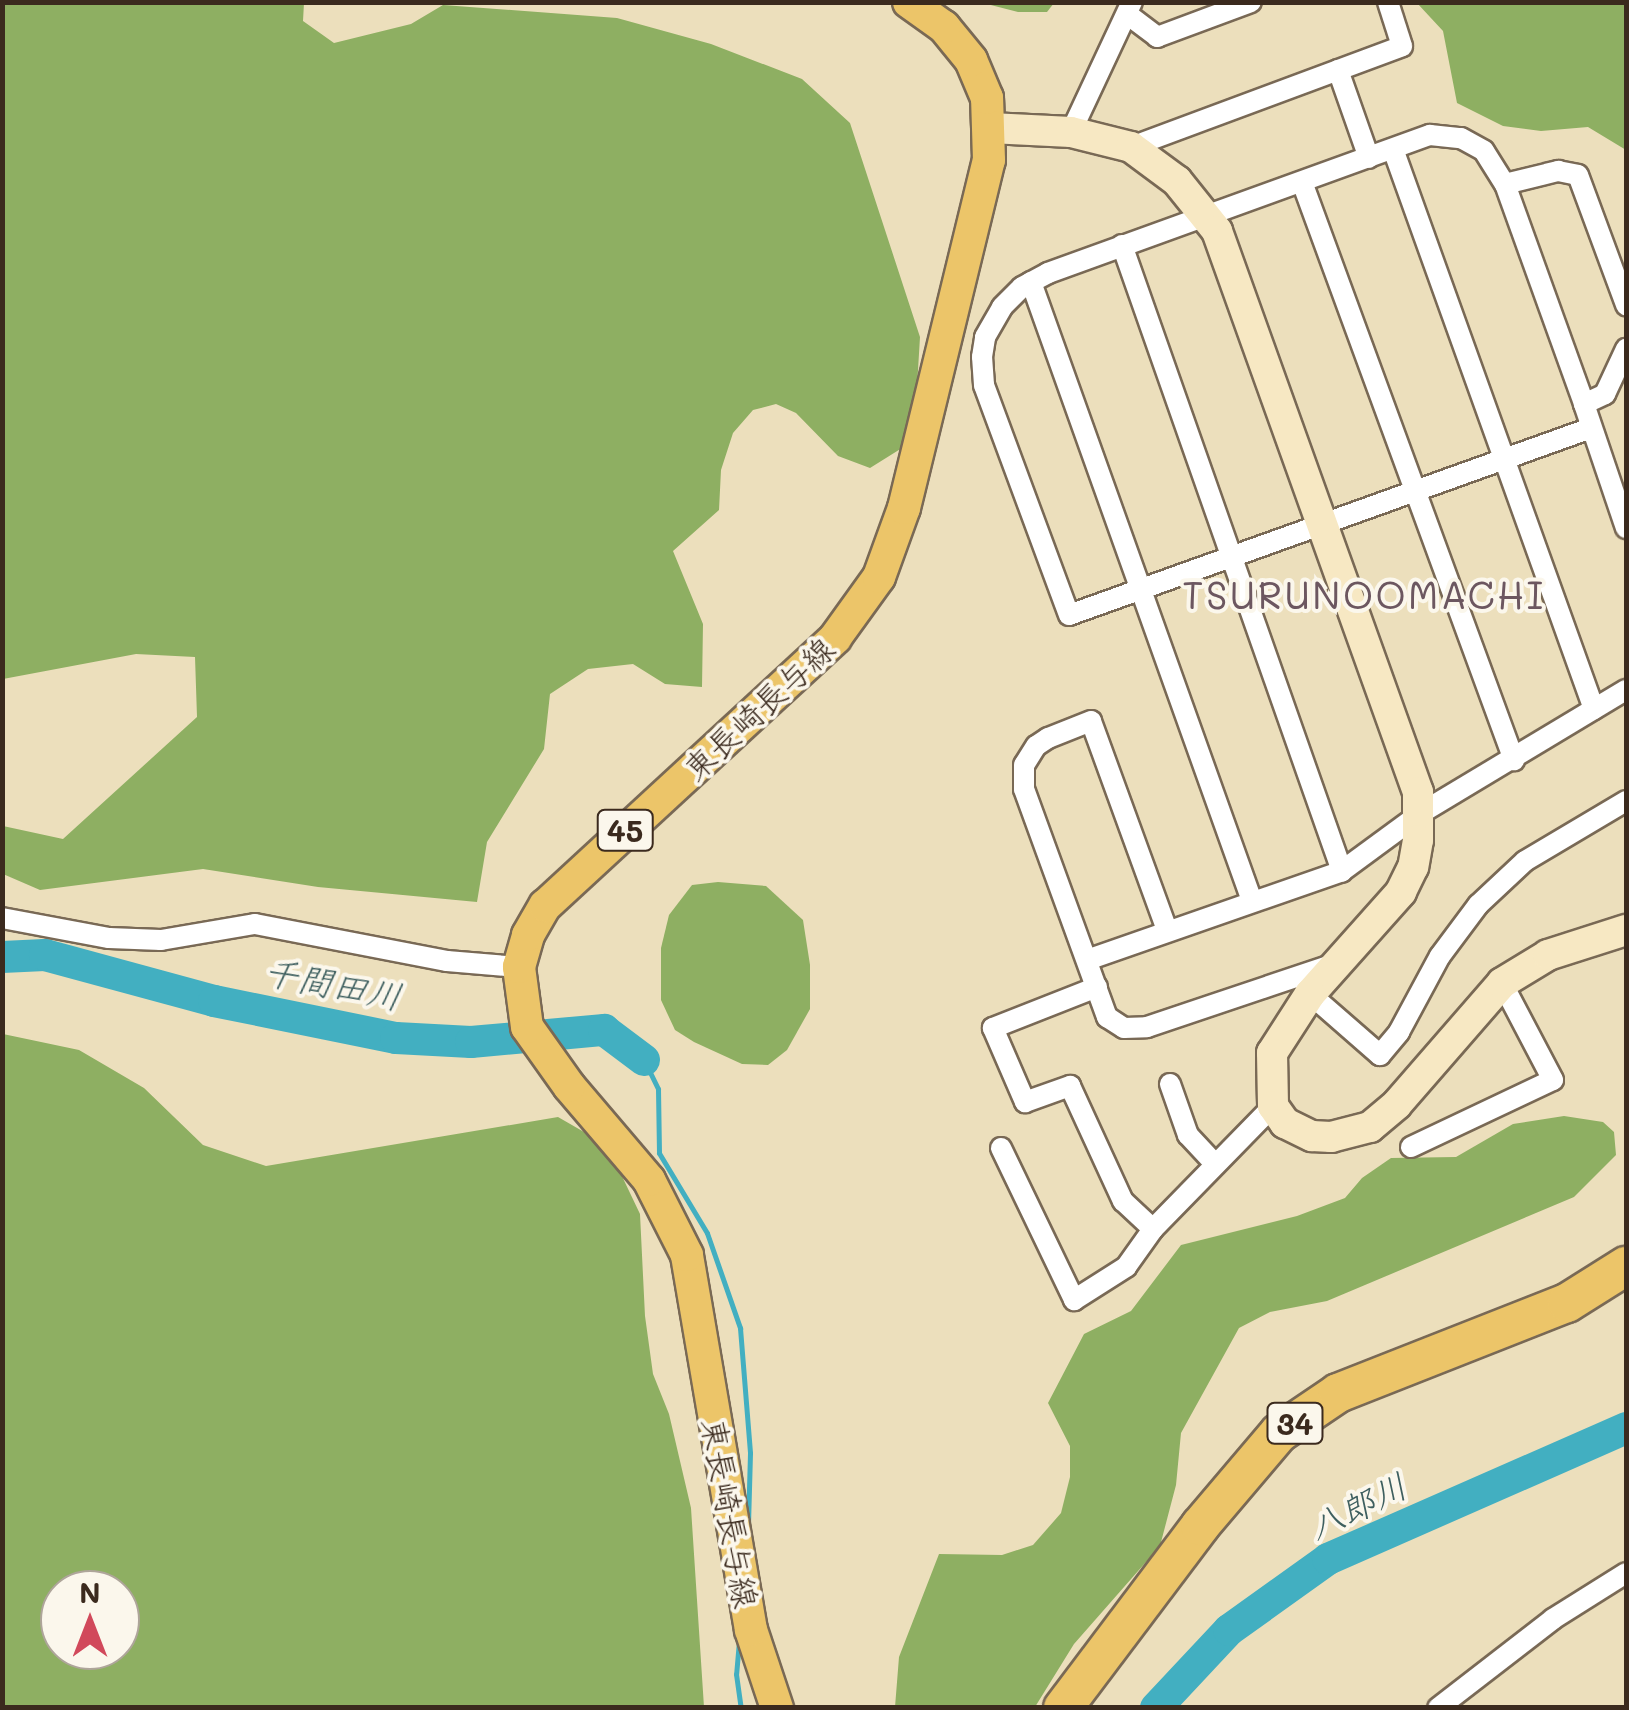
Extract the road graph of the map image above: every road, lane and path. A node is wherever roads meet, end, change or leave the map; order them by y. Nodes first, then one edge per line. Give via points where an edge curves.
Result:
1 (909, 2) edge
2 (1251, 2) edge
3 (1388, 2) edge
4 (1129, 8) edge
5 (1338, 70) junction
6 (990, 128) junction
7 (1071, 132) junction
8 (1131, 147) junction
9 (1393, 149) junction
10 (1369, 158) junction
11 (1302, 182) junction
12 (1505, 184) junction
13 (1206, 215) junction
14 (1122, 246) junction
15 (1031, 282) junction
16 (1626, 304) edge
17 (1626, 350) edge
18 (1584, 404) junction
19 (1591, 428) junction
20 (1505, 460) junction
21 (1414, 491) junction
22 (1322, 525) junction
23 (1626, 528) edge
24 (1230, 555) junction
25 (1141, 590) junction
26 (1626, 690) edge
27 (1594, 709) junction
28 (1514, 760) junction
29 (1626, 801) edge
30 (1421, 813) junction
31 (1342, 871) junction
32 (1252, 902) junction
33 (2, 918) edge
34 (1167, 930) junction
35 (1626, 930) edge
36 (1087, 960) junction
37 (1342, 961) junction
38 (519, 967) junction
39 (1502, 982) junction
40 (1097, 988) junction
41 (1310, 994) junction
42 (1170, 1084) dead end
43 (1273, 1106) junction
44 (1411, 1146) dead end
45 (1001, 1148) dead end
46 (1214, 1163) junction
47 (1153, 1229) junction
48 (1626, 1266) edge
49 (1626, 1573) edge
50 (777, 1708) edge
51 (1063, 1708) edge
52 (1438, 1708) edge

1 - 6 main road, 東長崎長与線 / 45 via 944,27 971,60 987,98
2 - 4 street via 1157,36
3 - 5 street via 1402,46
4 - 7 street
5 - 8 street
5 - 10 street
6 - 7 street
6 - 38 main road, 東長崎長与線 / 45 via 989,160 941,364 879,577 835,638 545,906
7 - 8 street
8 - 13 street via 1176,180
9 - 10 street
9 - 12 street via 1430,135 1469,141 1484,151
9 - 20 street
10 - 11 street
11 - 13 street
11 - 21 street
12 - 16 street via 1558,171 1578,175
12 - 18 street
13 - 14 street
13 - 22 street
14 - 15 street
14 - 24 street
15 - 25 street
15 - 25 street via 1002,307 985,337 984,385 1069,615
17 - 18 street via 1604,394
18 - 19 street
19 - 20 street
19 - 23 street
20 - 21 street
20 - 27 street
21 - 22 street
21 - 28 street
22 - 24 street
22 - 30 street
24 - 25 street
24 - 31 street
25 - 32 street
26 - 27 street
27 - 28 street
28 - 30 street
29 - 41 street via 1526,861 1478,905 1380,1054
30 - 31 street
30 - 37 street via 1413,867 1401,892
31 - 32 street
32 - 34 street
33 - 38 street via 109,938 161,940 255,924 447,961
34 - 36 street
34 - 36 street via 1091,721 1036,746 1023,776
35 - 39 street via 1548,955
36 - 40 street
37 - 40 street via 1146,1027 1124,1028 1107,1017
37 - 41 street
38 - 50 main road, 東長崎長与線 / 45 via 528,1027 648,1180 687,1255 751,1630
39 - 43 street via 1397,1104 1370,1126 1350,1135 1312,1136 1285,1122
39 - 44 street via 1553,1080
40 - 47 street via 993,1028 1025,1102 1070,1086 1123,1201
41 - 43 street via 1272,1053
42 - 46 street via 1188,1135
43 - 46 street
45 - 47 street via 1074,1300 1126,1266
46 - 47 street
48 - 51 highway, 34 via 1566,1303 1338,1394 1279,1433
49 - 52 street via 1553,1618

